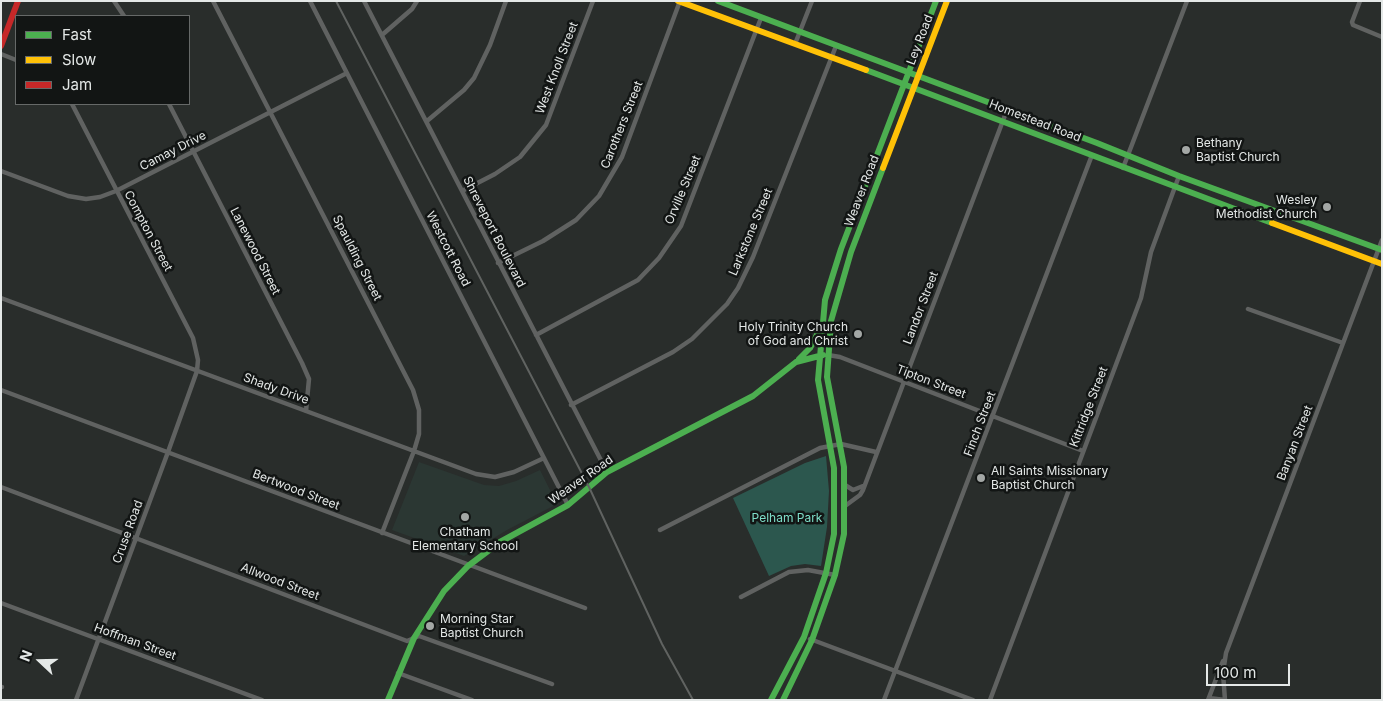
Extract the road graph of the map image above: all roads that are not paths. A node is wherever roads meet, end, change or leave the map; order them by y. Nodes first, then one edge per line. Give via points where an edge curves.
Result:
1 (18, 1) edge
2 (114, 1) edge
3 (213, 1) edge
4 (310, 1) edge
5 (364, 1) edge
6 (417, 1) edge
7 (506, 1) edge
8 (593, 1) edge
9 (680, 1) edge
10 (718, 1) edge
11 (812, 1) edge
12 (936, 1) edge
13 (947, 1) edge
14 (1187, 1) edge
15 (1360, 1) edge
16 (123, 15) edge
17 (761, 18) junction
18 (755, 30) junction
19 (800, 32) junction
20 (382, 35) junction
21 (1382, 37) edge
22 (795, 44) junction
23 (1, 46) edge
24 (836, 46) junction
25 (1, 54) edge
26 (831, 57) junction
27 (15, 60) edge
28 (347, 73) junction
29 (908, 73) junction
30 (918, 77) junction
31 (904, 83) junction
32 (914, 87) junction
33 (72, 105) edge
34 (170, 105) edge
35 (1007, 110) junction
36 (271, 112) junction
37 (1003, 120) junction
38 (427, 121) junction
39 (194, 152) junction
40 (1092, 154) junction
41 (1126, 156) junction
42 (1122, 168) junction
43 (1, 171) edge
44 (1179, 176) junction
45 (1174, 188) junction
46 (462, 191) junction
47 (116, 192) junction
48 (1227, 194) junction
49 (1223, 206) junction
50 (1294, 218) junction
51 (850, 226) junction
52 (859, 230) junction
53 (1289, 230) junction
54 (1382, 240) edge
55 (1380, 250) edge
56 (1374, 261) junction
57 (498, 263) junction
58 (1382, 264) edge
59 (1, 298) edge
60 (1248, 309) dead end
61 (821, 326) junction
62 (536, 335) junction
63 (1343, 343) junction
64 (828, 354) junction
65 (820, 356) junction
66 (796, 362) junction
67 (197, 371) junction
68 (904, 382) junction
69 (1, 390) edge
70 (571, 405) junction
71 (306, 411) junction
72 (993, 416) junction
73 (840, 444) junction
74 (830, 445) junction
75 (414, 451) junction
76 (1083, 451) junction
77 (168, 452) junction
78 (876, 452) junction
79 (544, 458) junction
80 (607, 472) junction
81 (845, 484) junction
82 (863, 486) junction
83 (1, 487) edge
84 (568, 505) junction
85 (845, 506) junction
86 (660, 530) dead end
87 (382, 533) junction
88 (136, 538) junction
89 (468, 566) junction
90 (826, 573) junction
91 (835, 575) junction
92 (741, 597) dead end
93 (1, 603) edge
94 (585, 608) dead end
95 (804, 637) junction
96 (414, 638) junction
97 (99, 639) junction
98 (812, 640) junction
99 (1226, 652) junction
100 (896, 671) junction
101 (398, 673) junction
102 (552, 684) dead end
103 (960, 698) edge
104 (1208, 699) edge
105 (76, 700) edge
106 (262, 700) edge
107 (388, 700) edge
108 (472, 700) edge
109 (771, 700) edge
110 (783, 700) edge
111 (884, 700) edge
112 (973, 700) edge
113 (990, 700) edge
114 (1225, 700) edge

1 - 23 main road
2 - 16 street
3 - 36 street, Spaulding Street
4 - 28 street, Westcott Road
5 - 20 street, Shreveport Boulevard
6 - 20 street
7 - 38 street via 474,78
8 - 46 street, West Knoll Street via 546,125 520,157
9 - 18 main road, Homestead Road
9 - 57 street, Carothers Street via 622,157 599,196 576,220
10 - 17 main road, Homestead Road
11 - 19 street
12 - 29 main road, Ley Road
13 - 30 main road, Ley Road
14 - 41 street
15 - 21 street via 1352,22
17 - 18 street, Orville Street
17 - 19 main road, Homestead Road
18 - 22 main road, Homestead Road
18 - 62 street, Orville Street via 680,226 659,258 638,280
19 - 22 street
19 - 24 main road, Homestead Road
20 - 38 street, Shreveport Boulevard
22 - 26 main road, Homestead Road
24 - 26 street, Larkstone Street
24 - 29 main road, Homestead Road
25 - 27 street
26 - 31 main road, Homestead Road
26 - 70 street, Larkstone Street via 753,257 727,304 692,339 673,352
28 - 36 street, Camay Drive
28 - 79 street, Westcott Road
29 - 30 main road, Homestead Road
29 - 31 main road, Ley Road
30 - 32 main road, Ley Road
30 - 35 main road, Homestead Road
31 - 32 main road, Homestead Road
31 - 51 main road, Weaver Road
32 - 37 main road, Homestead Road
32 - 52 main road, Weaver Road
33 - 47 street, Compton Street
34 - 39 street, Lanewood Street
35 - 37 street, Landor Street
35 - 41 main road, Homestead Road
36 - 39 street, Camay Drive
36 - 75 street, Spaulding Street via 413,390 420,410
37 - 40 main road, Homestead Road
37 - 68 street, Landor Street
38 - 46 street, Shreveport Boulevard
39 - 47 street, Camay Drive
39 - 71 street, Lanewood Street via 309,379
40 - 42 main road, Homestead Road
40 - 72 street, Finch Street
41 - 42 street
41 - 44 main road, Homestead Road
42 - 45 main road, Homestead Road
43 - 47 street, Camay Drive via 77,197 100,197
44 - 45 street, Kittridge Street
44 - 48 main road, Homestead Road
45 - 49 main road, Homestead Road
45 - 76 street, Kittridge Street via 1151,252 1141,298
46 - 57 street, Shreveport Boulevard
47 - 67 street, Compton Street via 193,338
48 - 49 main road
48 - 50 main road, Homestead Road
49 - 53 main road, Homestead Road
50 - 53 main road
50 - 55 main road, Homestead Road
51 - 52 main road
51 - 61 main road, Weaver Road
52 - 64 main road, Weaver Road via 835,303
53 - 56 main road, Homestead Road
54 - 55 street, Banyan Street
55 - 56 street, Banyan Street
56 - 58 main road, Homestead Road
56 - 63 street, Banyan Street
57 - 62 street, Shreveport Boulevard
59 - 67 street, Shady Drive
60 - 63 street
61 - 65 main road, Weaver Road
61 - 66 main road via 810,348
62 - 70 street, Shreveport Boulevard
63 - 99 street, Banyan Street
64 - 65 main road, Weaver Road
64 - 68 street, Tipton Street
64 - 73 main road via 827,377
65 - 66 main road, Weaver Road
65 - 74 main road via 818,380
66 - 80 main road, Weaver Road via 753,396
67 - 71 street, Shady Drive
67 - 77 street, Cruse Road
68 - 72 street, Tipton Street
68 - 78 street, Landor Street
69 - 77 street, Bertwood Street
70 - 80 street, Shreveport Boulevard
71 - 75 street, Shady Drive
72 - 76 street, Tipton Street
72 - 100 street, Finch Street
73 - 74 street
73 - 78 street
73 - 81 main road
74 - 86 street
74 - 90 main road via 834,468 834,534
75 - 79 street, Shady Drive via 476,474 495,477
75 - 87 street, Spaulding Street
76 - 113 street, Kittridge Street
77 - 87 street, Bertwood Street
77 - 88 street, Cruse Road
78 - 82 street, Landor Street
79 - 84 street, Westcott Road
80 - 84 main road, Weaver Road
81 - 82 street via 853,490
81 - 85 main road
82 - 85 street, Landor Street via 860,495
83 - 88 street, Allwood Street
84 - 89 main road, Weaver Road via 500,542
85 - 91 main road via 844,534
87 - 89 street, Bertwood Street
88 - 96 street, Allwood Street via 407,641
88 - 97 street, Cruse Road
89 - 94 street, Bertwood Street
89 - 96 main road, Weaver Road via 444,591
90 - 91 street
90 - 92 street via 808,570 789,572
90 - 95 main road
91 - 98 main road
93 - 97 street, Hoffman Street
95 - 98 street
95 - 109 main road
96 - 101 main road, Weaver Road
96 - 102 street, Allwood Street via 419,636
97 - 105 street, Cruse Road
97 - 106 street, Hoffman Street
98 - 100 street
98 - 110 main road
99 - 104 street, Banyan Street
99 - 114 street, Banyan Street
100 - 103 street
100 - 111 street, Finch Street
101 - 107 main road, Weaver Road
101 - 108 street
103 - 112 street
104 - 114 street, Banyan Street

